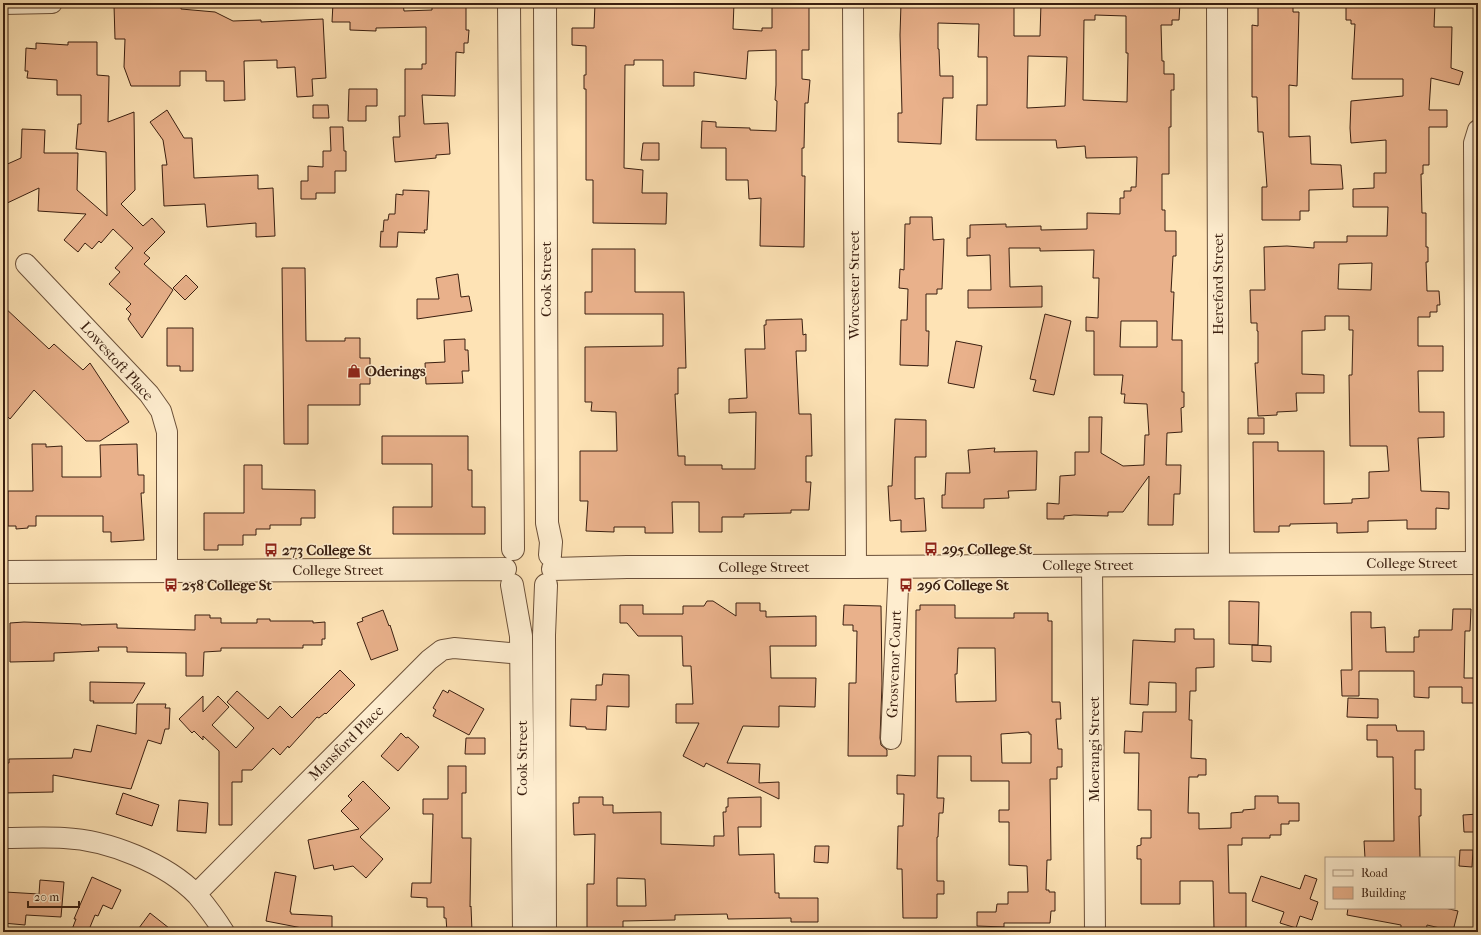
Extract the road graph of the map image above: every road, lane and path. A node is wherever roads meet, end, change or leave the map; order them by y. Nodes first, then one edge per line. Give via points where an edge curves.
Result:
1 (52, 3) edge
2 (509, 3) edge
3 (545, 3) edge
4 (853, 3) edge
5 (1217, 3) edge
6 (3, 4) edge
7 (1478, 130) edge
8 (26, 264) dead end
9 (513, 549) junction
10 (1477, 563) edge
11 (1092, 565) junction
12 (1219, 565) junction
13 (899, 566) junction
14 (856, 567) junction
15 (550, 570) junction
16 (167, 571) junction
17 (3, 572) edge
18 (508, 577) junction
19 (522, 654) junction
20 (522, 678) junction
21 (544, 679) junction
22 (891, 739) dead end
23 (3, 838) edge
24 (196, 894) junction
25 (224, 932) edge
26 (524, 932) edge
27 (545, 932) edge
28 (1095, 932) edge

1 - 6 street
2 - 9 street
3 - 15 street, Cook Street via 547,523 551,542
4 - 14 street, Worcester Street
5 - 12 street, Hereford Street
7 - 10 street via 1474,143
8 - 16 street, Lowestoft Place via 149,394 160,411 167,432
9 - 15 street via 526,543 539,546
9 - 18 street via 507,558
10 - 12 street, College Street
11 - 12 street, College Street
11 - 13 street, College Street
11 - 28 street, Moerangi Street
13 - 14 street, College Street
13 - 22 street, Grosvenor Court
14 - 15 street, College Street via 627,567
15 - 18 street via 540,589 525,591
15 - 21 street, Cook Street
16 - 17 street, College Street
16 - 18 street, College Street
18 - 19 street, Cook Street via 521,636
19 - 20 street, Cook Street
19 - 24 street, Mansford Place via 454,648 442,650 429,660
20 - 21 street
20 - 26 street, Cook Street
21 - 27 street, Cook Street
23 - 24 street via 65,838 90,841 155,864
24 - 25 street

